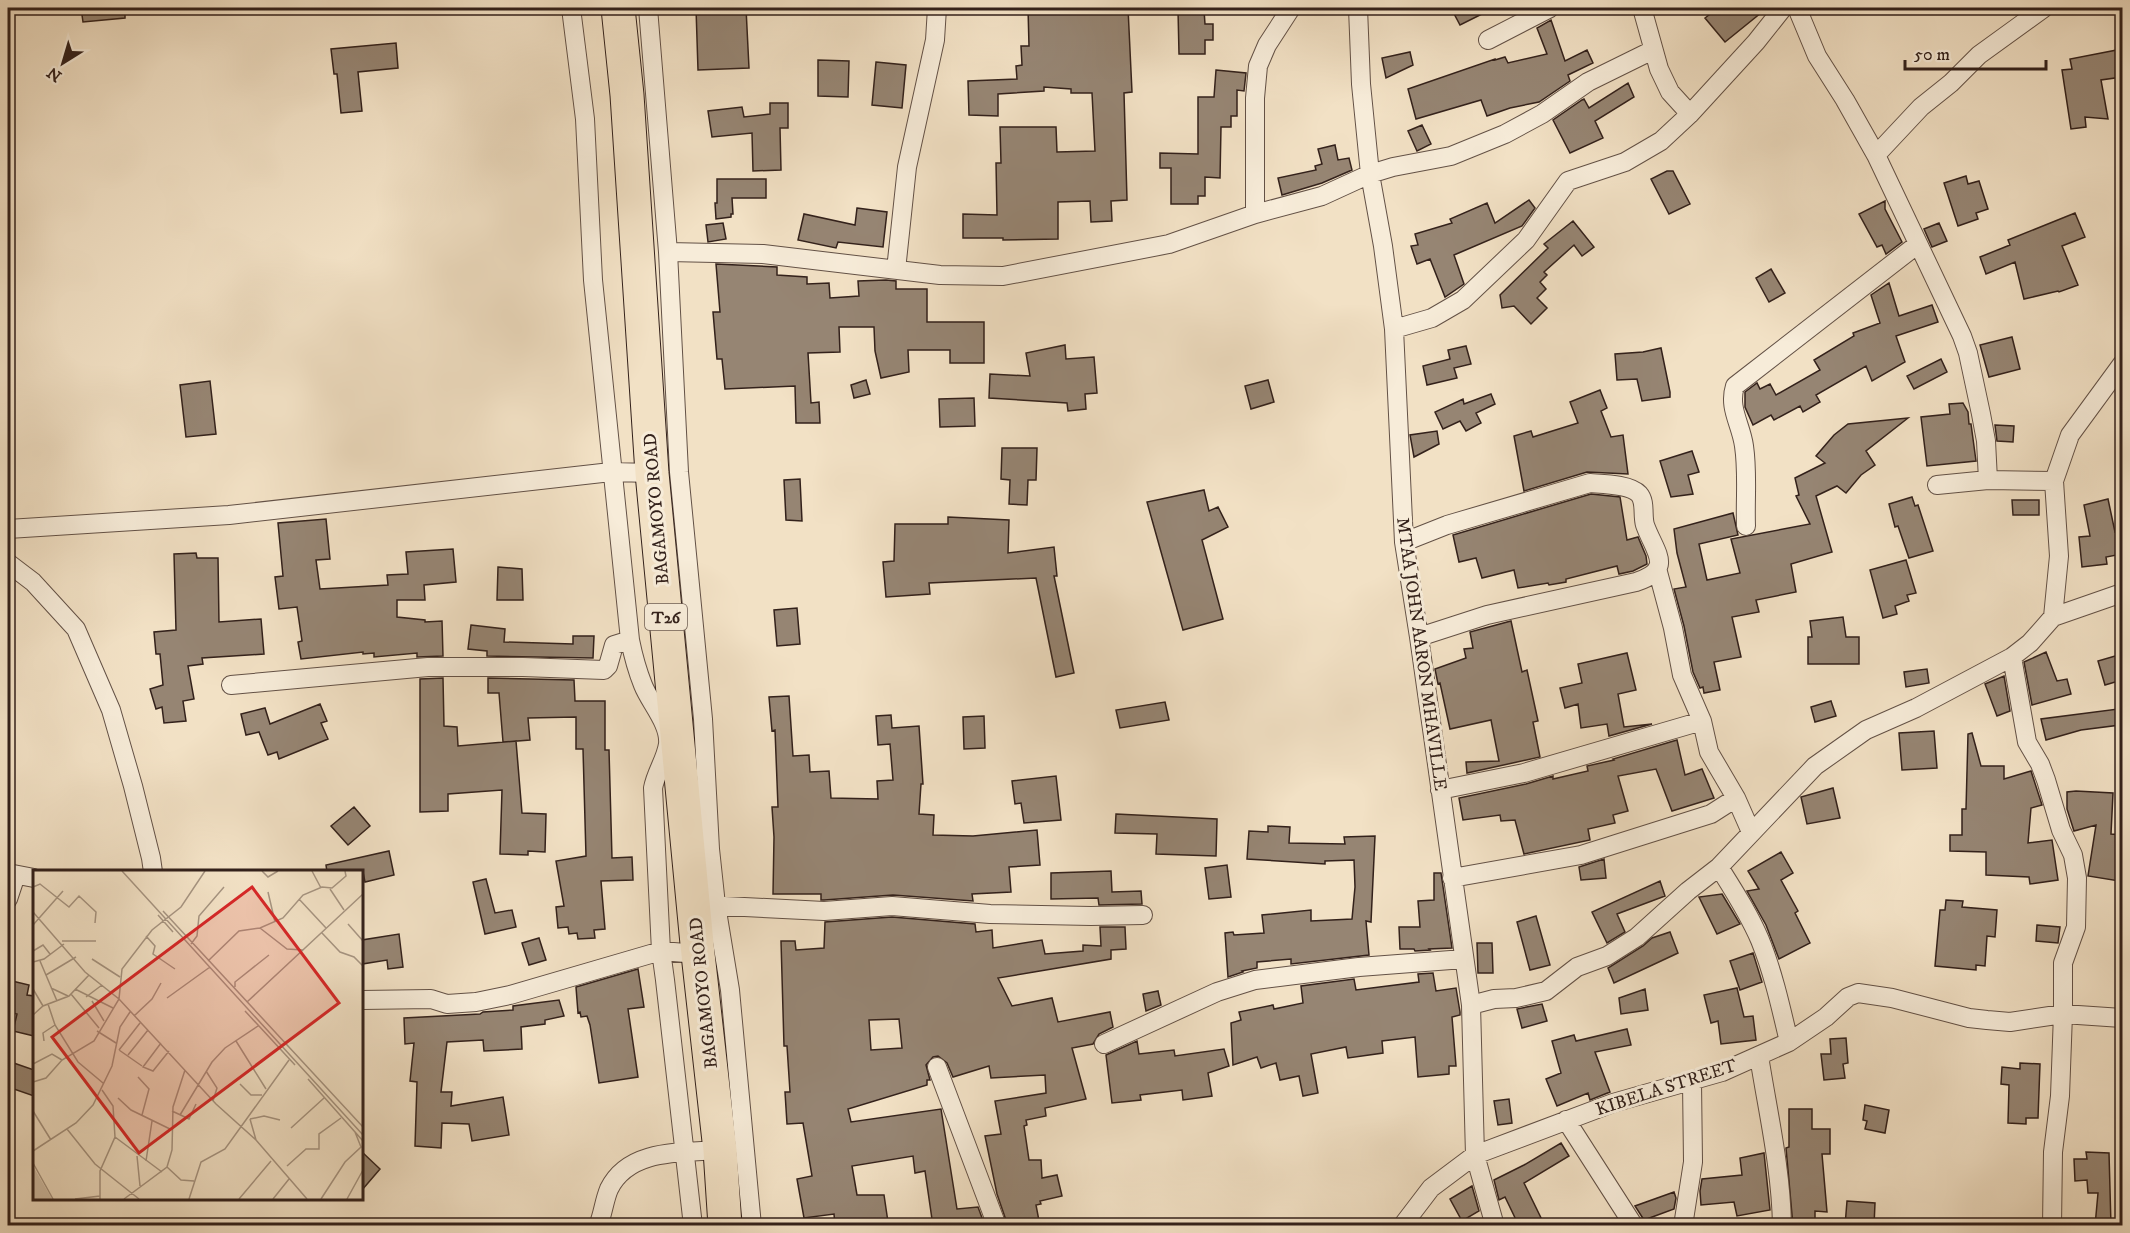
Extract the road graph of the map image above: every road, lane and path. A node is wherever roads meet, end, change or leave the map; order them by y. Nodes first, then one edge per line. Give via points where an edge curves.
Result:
1 (571, 8) edge
2 (618, 8) edge
3 (648, 8) edge
4 (937, 8) edge
5 (1291, 8) edge
6 (1358, 8) edge
7 (1551, 8) edge
8 (1642, 8) edge
9 (1783, 8) edge
10 (1797, 8) edge
11 (2044, 8) edge
12 (1488, 40) dead end
13 (1653, 50) junction
14 (1690, 114) junction
15 (1876, 154) junction
16 (1370, 174) junction
17 (1255, 214) junction
18 (1918, 244) junction
19 (668, 252) junction
20 (896, 270) junction
21 (1394, 329) junction
22 (2122, 364) edge
23 (611, 472) junction
24 (652, 473) junction
25 (1988, 480) junction
26 (2054, 481) junction
27 (1937, 485) dead end
28 (1746, 526) dead end
29 (8, 529) edge
30 (1404, 542) junction
31 (8, 563) edge
32 (1658, 572) junction
33 (2122, 593) edge
34 (2053, 617) junction
35 (1419, 637) junction
36 (630, 640) junction
37 (2012, 657) junction
38 (231, 685) dead end
39 (1702, 721) junction
40 (673, 742) junction
41 (1440, 790) junction
42 (1736, 798) junction
43 (1751, 832) junction
44 (1719, 867) junction
45 (153, 870) edge
46 (12, 874) edge
47 (33, 878) edge
48 (1452, 878) junction
49 (8, 899) edge
50 (705, 905) junction
51 (1143, 915) dead end
52 (660, 951) junction
53 (698, 954) junction
54 (1464, 959) junction
55 (363, 1000) edge
56 (1471, 1005) junction
57 (2063, 1014) junction
58 (2122, 1018) edge
59 (1789, 1042) junction
60 (1104, 1044) dead end
61 (1759, 1056) junction
62 (937, 1067) dead end
63 (1692, 1082) junction
64 (1566, 1120) junction
65 (720, 1150) junction
66 (685, 1152) junction
67 (1475, 1155) junction
68 (598, 1226) edge
69 (693, 1226) edge
70 (725, 1226) edge
71 (752, 1226) edge
72 (997, 1226) edge
73 (1402, 1226) edge
74 (1495, 1226) edge
75 (1634, 1226) edge
76 (1683, 1226) edge
77 (1782, 1226) edge
78 (2052, 1226) edge

1 - 23 street via 585,119 593,280
2 - 24 highway, BAGAMOYO ROAD / T26
3 - 19 street
4 - 20 street via 907,167
5 - 17 street via 1258,66
6 - 16 street, MTAA JOHN AARON MHAVILLE
7 - 12 street
8 - 13 street
9 - 14 street
10 - 15 street via 1817,56
11 - 15 street via 1979,55
13 - 14 street via 1670,92
13 - 16 street via 1588,82 1505,134 1451,156
14 - 21 street via 1650,149 1568,181 1526,240 1463,300 1432,318
15 - 18 street
16 - 17 street via 1322,196
16 - 21 street, MTAA JOHN AARON MHAVILLE
17 - 20 street via 1169,244 1004,276
18 - 25 street via 1968,353 1986,441
18 - 28 street via 1735,386 1733,409 1744,444 1748,487
19 - 20 street via 764,254
19 - 50 street via 679,472 703,719
21 - 30 street, MTAA JOHN AARON MHAVILLE
22 - 26 street via 2070,435
23 - 24 street
23 - 29 street via 229,515
23 - 36 street
24 - 40 highway, BAGAMOYO ROAD / T26
25 - 26 street
25 - 27 street
26 - 34 street via 2059,556
30 - 32 street via 1447,525 1590,483 1612,484 1634,490 1643,500 1645,524 1659,561
30 - 35 street, MTAA JOHN AARON MHAVILLE
31 - 45 street via 33,582 76,629 111,710
32 - 35 street via 1636,582 1487,615
32 - 39 street via 1682,675
33 - 34 street
34 - 37 street
35 - 41 street, MTAA JOHN AARON MHAVILLE
36 - 38 street via 614,645 604,670 428,667
36 - 40 street via 643,686
37 - 43 street via 1866,730 1815,766
37 - 57 street via 2027,742 2046,780 2073,855 2077,878 2076,927 2063,963
39 - 41 street via 1524,773
39 - 42 street via 1709,752
40 - 50 highway, BAGAMOYO ROAD / T26
40 - 52 street via 653,788
41 - 48 street, MTAA JOHN AARON MHAVILLE
42 - 43 street
42 - 48 street via 1711,814 1581,855
43 - 44 street
44 - 56 street via 1637,938 1607,956 1577,967 1546,991
44 - 59 street via 1760,940
46 - 47 street
46 - 49 street
48 - 54 street, MTAA JOHN AARON MHAVILLE
50 - 51 street via 824,911 892,906 990,914
50 - 53 highway, BAGAMOYO ROAD / T26
50 - 71 street via 730,990
52 - 53 street
52 - 55 street via 476,1002
52 - 66 street
53 - 65 highway, BAGAMOYO ROAD / T26
54 - 56 street, MTAA JOHN AARON MHAVILLE
54 - 60 street via 1255,980 1217,992
56 - 67 street, MTAA JOHN AARON MHAVILLE
57 - 58 street, KIBELA STREET
57 - 59 street, KIBELA STREET via 2010,1022 1978,1019 1858,993
57 - 78 street
59 - 61 street, KIBELA STREET
61 - 63 street, KIBELA STREET
61 - 77 street via 1774,1134
62 - 72 street
63 - 64 street, KIBELA STREET via 1645,1093
63 - 76 street via 1693,1162
64 - 67 street, KIBELA STREET
64 - 75 street
65 - 66 street
65 - 70 highway, BAGAMOYO ROAD / T26
66 - 68 street via 654,1155 621,1174 609,1189
66 - 69 street
67 - 73 street, KIBELA STREET via 1431,1188
67 - 74 street, MTAA JOHN AARON MHAVILLE

